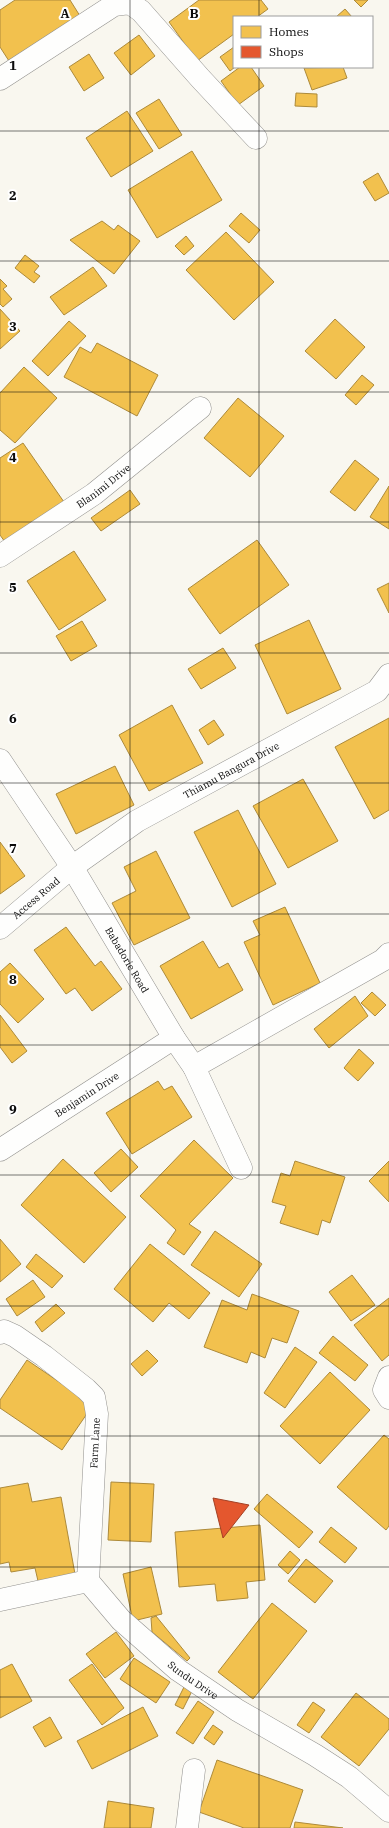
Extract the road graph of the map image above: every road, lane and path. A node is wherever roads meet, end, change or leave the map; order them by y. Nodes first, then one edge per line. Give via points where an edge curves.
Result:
1 (0, 79) edge
2 (256, 138) dead end
3 (200, 408) dead end
4 (0, 556) edge
5 (389, 675) edge
6 (0, 760) edge
7 (72, 867) junction
8 (0, 928) edge
9 (389, 954) edge
10 (174, 1038) junction
11 (194, 1067) junction
12 (0, 1150) edge
13 (241, 1168) dead end
14 (0, 1333) edge
15 (389, 1377) edge
16 (389, 1398) edge
17 (88, 1581) junction
18 (5, 1594) edge
19 (194, 1770) dead end
20 (389, 1811) edge
21 (187, 1828) edge

1 - 2 street via 114,5 130,3 141,11
3 - 4 street, Blanimi Drive via 94,494
5 - 7 street, Thiamu Bangura Drive via 377,691 137,821
6 - 7 street, Babadorie Road
7 - 8 street, Access Road
7 - 10 street, Babadorie Road
9 - 11 street via 383,960
10 - 11 street, Babadorie Road
10 - 12 street, Benjamin Drive
11 - 13 street, Babadorie Road
14 - 17 street, Farm Lane via 4,1331 15,1336 94,1397 97,1414
15 - 16 street via 384,1390
17 - 18 street
17 - 20 street, Sundu Drive via 121,1620 178,1670 237,1710 349,1777
19 - 21 street

